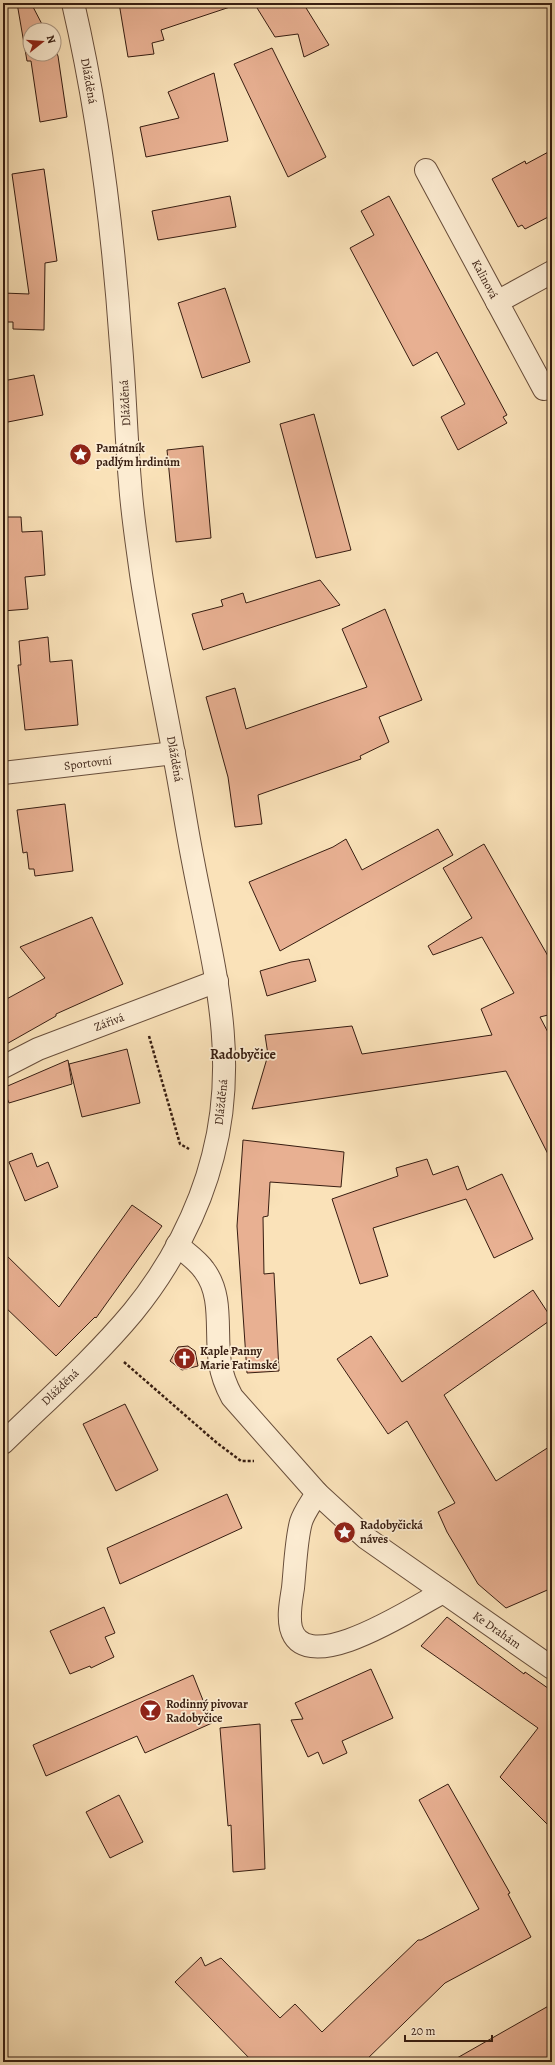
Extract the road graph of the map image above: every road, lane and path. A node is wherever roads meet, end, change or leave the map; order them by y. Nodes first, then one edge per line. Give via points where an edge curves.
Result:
1 (73, 3) edge
2 (426, 170) dead end
3 (552, 272) edge
4 (497, 302) junction
5 (544, 389) dead end
6 (174, 753) junction
7 (3, 773) edge
8 (217, 981) junction
9 (141, 1010) junction
10 (3, 1067) edge
11 (213, 1156) junction
12 (177, 1245) junction
13 (103, 1345) junction
14 (3, 1443) edge
15 (289, 1461) junction
16 (317, 1493) junction
17 (443, 1592) junction
18 (552, 1668) edge

1 - 6 street, Dlážděná via 107,194 121,342 130,484 141,574
2 - 4 street, Kalinová
3 - 4 street
4 - 5 street, Kalinová
6 - 7 street, Sportovní
6 - 8 street, Dlážděná via 192,860
8 - 9 street, Zářivá
8 - 11 street, Dlážděná via 225,1046 224,1092
9 - 10 street, Zářivá via 38,1049
9 - 11 path via 180,1144 193,1151
11 - 12 street, Dlážděná via 204,1186
12 - 13 street, Dlážděná via 134,1311
12 - 15 street via 204,1270 213,1287 224,1382 232,1397
13 - 14 street, Dlážděná
13 - 15 path via 241,1462
15 - 16 street
16 - 17 street via 366,1538
16 - 17 street via 301,1522 291,1603 291,1628 298,1639 312,1647 330,1646 351,1640
17 - 18 street, Ke Drahám

